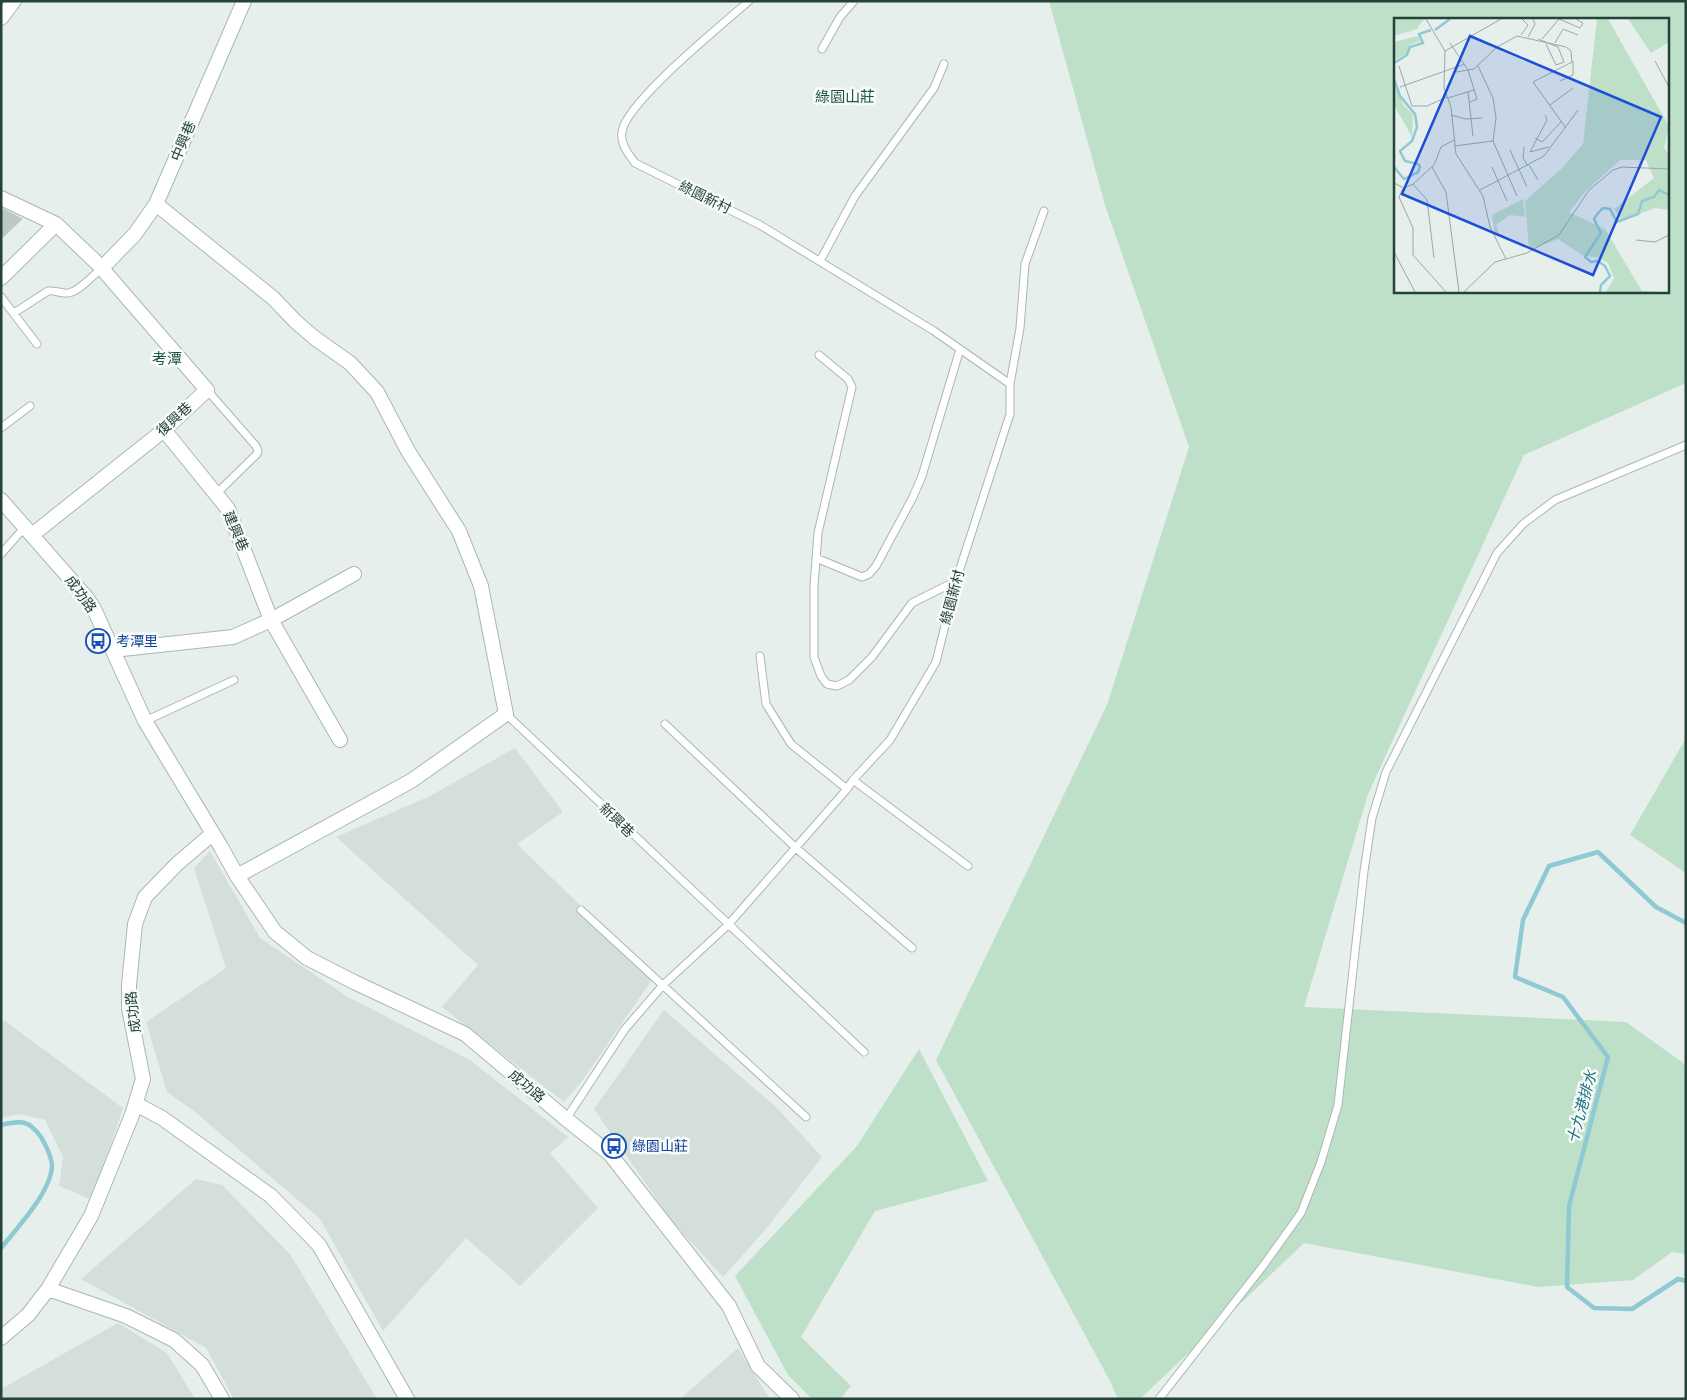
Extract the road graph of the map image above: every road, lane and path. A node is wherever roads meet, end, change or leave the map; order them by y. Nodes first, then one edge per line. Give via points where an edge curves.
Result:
1 (14, 1) edge
2 (244, 1) edge
3 (749, 1) edge
4 (854, 1) edge
5 (1, 18) edge
6 (822, 49) dead end
7 (944, 64) dead end
8 (1, 198) edge
9 (156, 204) junction
10 (1044, 211) dead end
11 (56, 224) junction
12 (820, 261) junction
13 (102, 268) junction
14 (1, 278) edge
15 (1, 297) edge
16 (14, 313) junction
17 (38, 344) dead end
18 (960, 349) junction
19 (819, 355) dead end
20 (1010, 384) junction
21 (206, 390) junction
22 (30, 406) dead end
23 (1, 428) edge
24 (164, 430) junction
25 (1686, 445) edge
26 (216, 494) junction
27 (1, 500) edge
28 (29, 531) junction
29 (1, 554) edge
30 (816, 558) junction
31 (354, 574) dead end
32 (956, 581) junction
33 (271, 620) junction
34 (112, 650) junction
35 (760, 656) dead end
36 (234, 680) dead end
37 (506, 714) junction
38 (145, 721) junction
39 (665, 724) dead end
40 (340, 740) dead end
41 (853, 780) junction
42 (847, 789) junction
43 (212, 834) junction
44 (796, 848) junction
45 (968, 866) dead end
46 (237, 876) junction
47 (581, 910) dead end
48 (728, 925) junction
49 (912, 948) dead end
50 (663, 985) junction
51 (864, 1052) dead end
52 (136, 1104) junction
53 (806, 1117) dead end
54 (566, 1119) junction
55 (48, 1289) junction
56 (1, 1338) edge
57 (222, 1399) edge
58 (407, 1399) edge
59 (792, 1399) edge
60 (1160, 1399) edge

1 - 5 street
2 - 9 street, 中興巷
3 - 12 lane, 綠園新村 via 665,75 632,110 622,131 623,145 635,163 760,224
4 - 6 lane via 840,17
7 - 12 lane via 934,88 856,196
8 - 11 street
9 - 13 street, 中興巷 via 135,234
9 - 37 street via 273,298 316,339 350,363 377,392 408,451 460,531 481,586
10 - 20 lane, 綠園新村 via 1025,264 1020,328
11 - 13 street
11 - 14 street
12 - 18 lane, 綠園新村
13 - 16 lane via 77,290 65,293 48,291
13 - 21 street
15 - 16 lane
16 - 17 lane
18 - 20 lane, 綠園新村
18 - 30 lane via 922,476 876,566 862,577
19 - 30 lane via 848,379 852,387 818,533
20 - 32 lane, 綠園新村 via 1010,414
21 - 24 street, 復興巷
21 - 26 lane via 258,450
22 - 23 lane
24 - 26 street, 建興巷
24 - 28 street, 復興巷
25 - 60 lane via 1555,500 1522,524 1497,553 1386,772 1372,818 1338,1105 1321,1162 1300,1213
26 - 33 street, 建興巷 via 232,517
27 - 28 street, 成功路
28 - 29 lane
28 - 34 street, 成功路 via 86,597
30 - 32 lane via 814,657 824,680 837,686 849,680 872,657 912,603
31 - 33 street
32 - 41 lane, 綠園新村 via 936,662 890,740
33 - 34 street via 234,637
33 - 40 street, 建興巷
34 - 38 street, 成功路
35 - 42 lane via 766,704 791,744
36 - 38 lane
37 - 46 street via 411,781
37 - 48 lane, 新興巷
38 - 43 street, 成功路
39 - 44 lane
41 - 42 lane, 綠園新村
41 - 45 lane
42 - 44 lane, 綠園新村
43 - 46 street, 成功路
43 - 52 street, 成功路 via 146,897 135,924 130,1008 143,1079
44 - 48 lane
44 - 49 lane
46 - 54 street, 成功路 via 275,932 307,958 465,1034
47 - 50 lane
48 - 50 lane
48 - 51 lane, 新興巷
50 - 53 lane
50 - 54 lane via 625,1030
52 - 55 street, 成功路 via 91,1216
52 - 58 street via 162,1118 271,1196 318,1245
54 - 59 street, 成功路 via 610,1154 729,1306 758,1366
55 - 56 street, 成功路 via 28,1315
55 - 57 street via 126,1316 174,1340 202,1366

